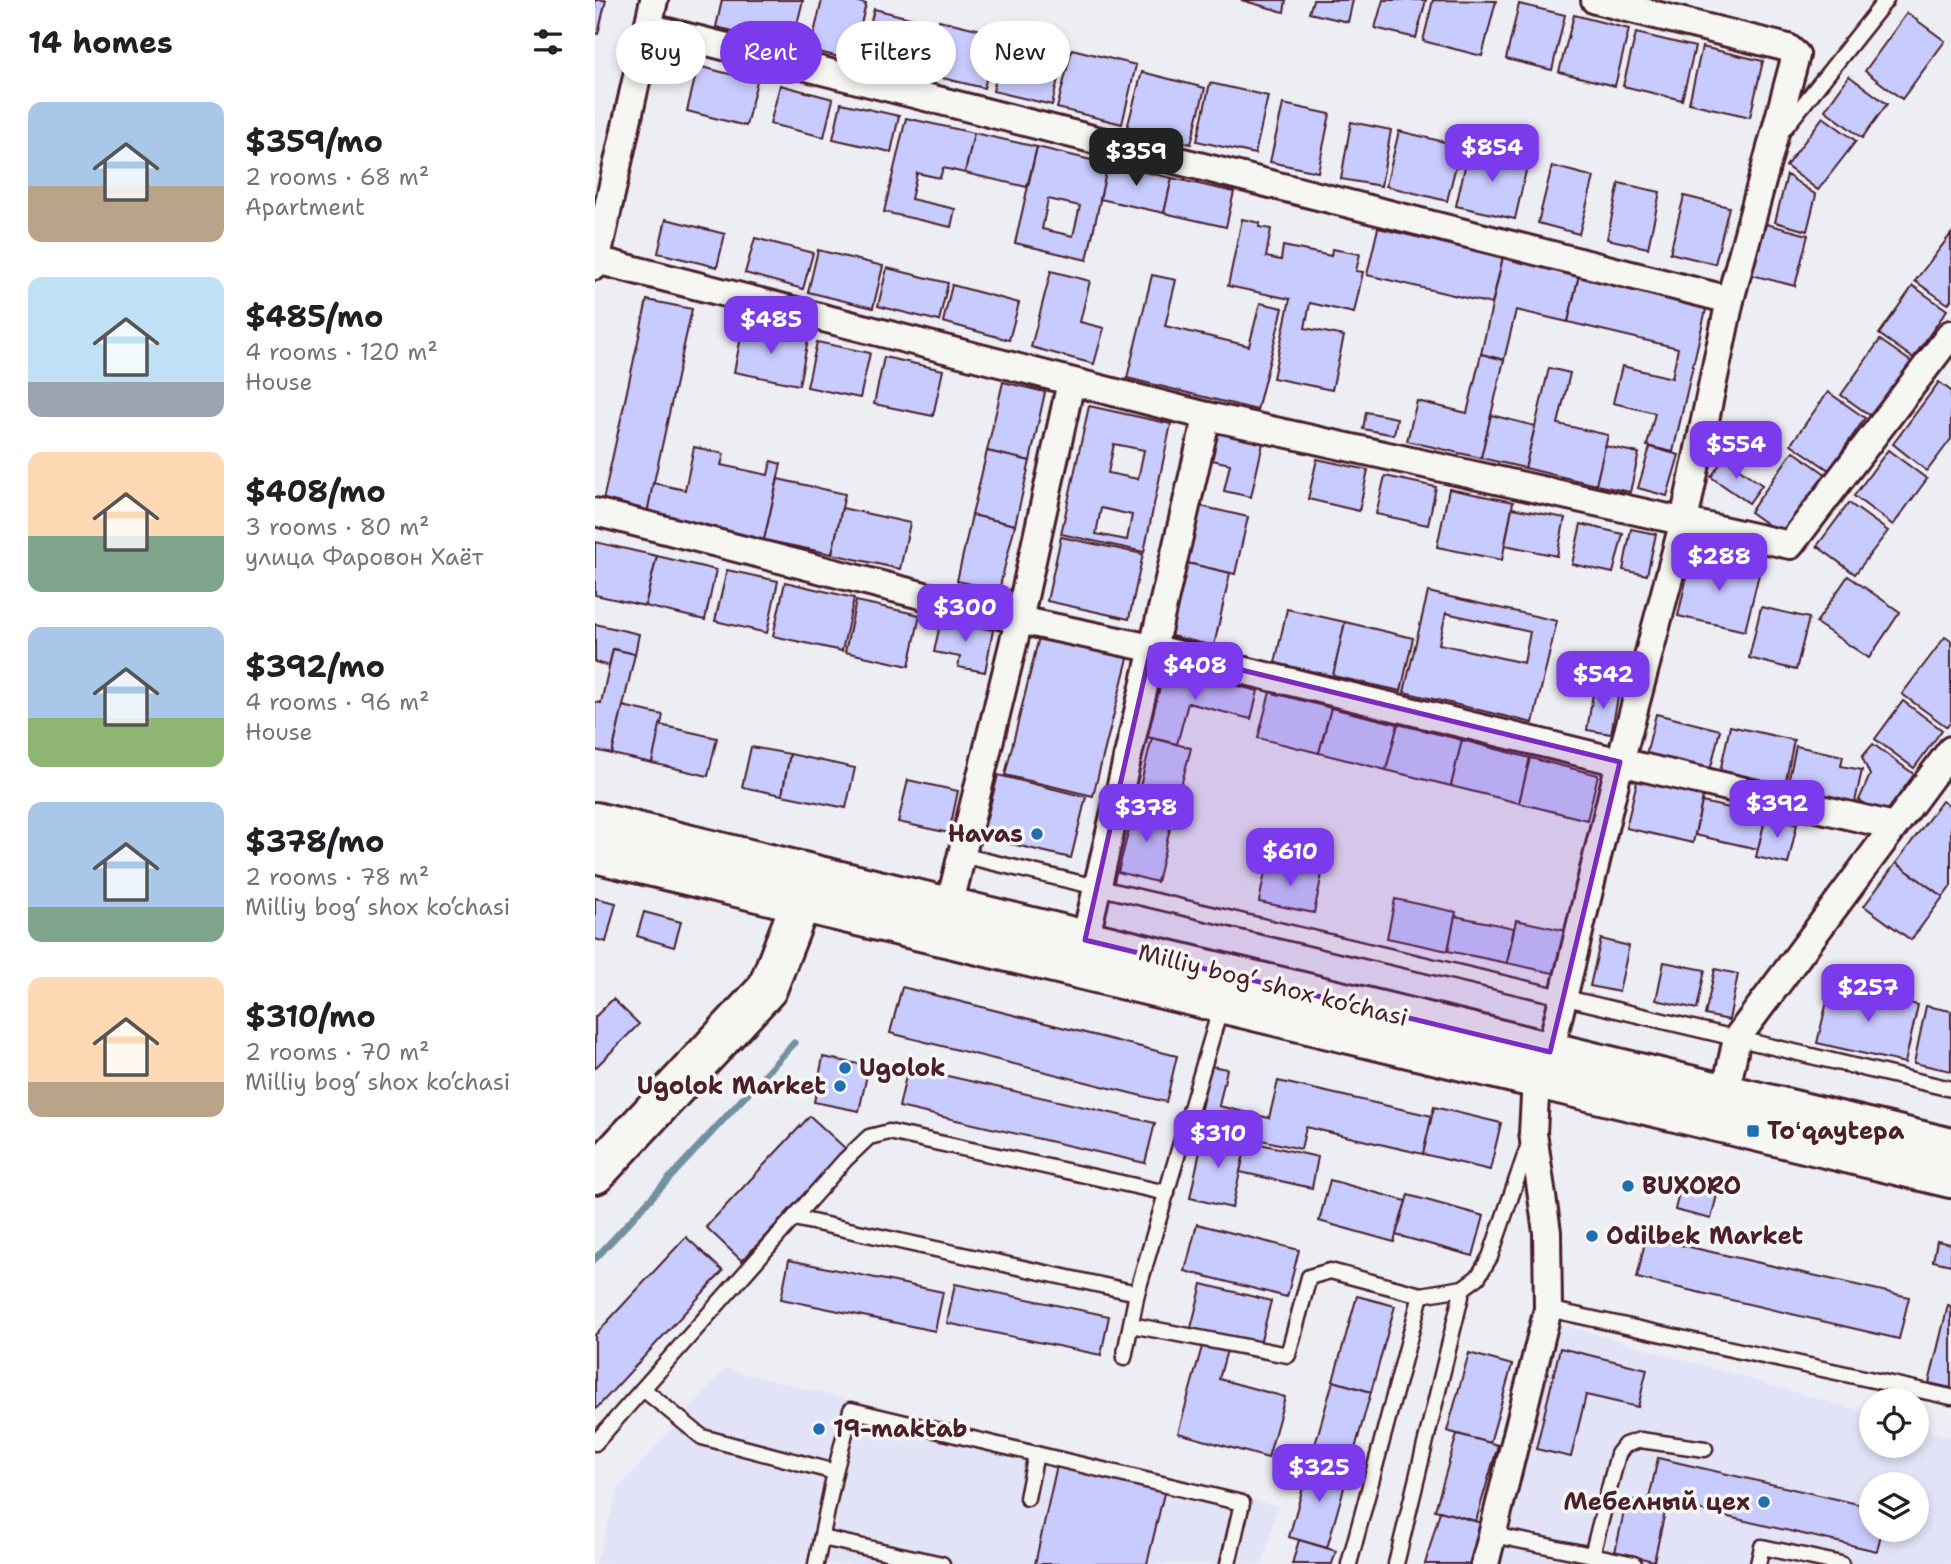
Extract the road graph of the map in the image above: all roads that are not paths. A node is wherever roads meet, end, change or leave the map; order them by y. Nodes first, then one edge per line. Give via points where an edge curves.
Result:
1 (654, 0) edge
2 (1595, 0) edge
3 (1886, 0) edge
4 (649, 21) edge
5 (706, 42) edge
6 (635, 84) edge
7 (1769, 147) junction
8 (596, 263) edge
9 (1730, 300) junction
10 (1951, 334) edge
11 (1071, 382) junction
12 (1207, 416) junction
13 (595, 512) edge
14 (1684, 521) junction
15 (1019, 620) junction
16 (1151, 648) junction
17 (1951, 750) edge
18 (1620, 762) junction
19 (595, 822) edge
20 (1894, 825) junction
21 (595, 852) edge
22 (961, 855) junction
23 (804, 888) junction
24 (1098, 888) junction
25 (949, 907) junction
26 (1085, 940) junction
27 (1565, 999) junction
28 (1222, 1003) junction
29 (1737, 1038) junction
30 (1543, 1065) junction
31 (1951, 1089) edge
32 (1725, 1094) junction
33 (1533, 1133) junction
34 (1871, 1144) junction
35 (1951, 1148) edge
36 (595, 1174) edge
37 (1951, 1178) edge
38 (1167, 1193) junction
39 (794, 1218) junction
40 (1463, 1288) junction
41 (1137, 1293) junction
42 (1421, 1295) junction
43 (1548, 1309) junction
44 (1131, 1325) junction
45 (1124, 1358) dead end
46 (643, 1389) junction
47 (1951, 1397) edge
48 (595, 1443) edge
49 (1705, 1449) dead end
50 (1035, 1454) junction
51 (835, 1472) junction
52 (1027, 1498) dead end
53 (1493, 1535) junction
54 (822, 1538) junction
55 (1592, 1555) junction
56 (902, 1560) edge
57 (817, 1564) edge
58 (942, 1564) edge
59 (1229, 1564) edge
60 (1349, 1564) edge
61 (1396, 1564) edge
62 (1485, 1564) edge
63 (1634, 1564) edge
64 (1758, 1564) edge
65 (1841, 1564) edge

1 - 4 street
2 - 7 street via 1794,51
3 - 7 lane
5 - 9 street
6 - 8 street
7 - 9 street
8 - 11 street
9 - 14 street
10 - 14 street via 1790,545
11 - 12 street
11 - 15 street
12 - 14 street
12 - 16 street
13 - 15 street
14 - 18 street
15 - 16 street
15 - 22 street
16 - 18 street
16 - 24 street
17 - 20 street
18 - 20 street
18 - 27 street
19 - 23 main road, Milliy bog‘ shox ko‘chasi
20 - 29 street
21 - 23 main road, Milliy bog‘ shox ko‘chasi
22 - 24 lane
22 - 25 street
23 - 25 main road, Milliy bog‘ shox ko‘chasi
23 - 28 main road, Milliy bog‘ shox ko‘chasi
23 - 36 main road via 767,989
24 - 26 street
24 - 27 lane
25 - 26 main road, Milliy bog‘ shox ko‘chasi
26 - 30 main road, Milliy bog‘ shox ko‘chasi
27 - 29 lane
27 - 30 street
28 - 30 main road, Milliy bog‘ shox ko‘chasi
28 - 38 lane
29 - 31 lane
29 - 32 street
30 - 32 main road, Milliy bog‘ shox ko‘chasi
30 - 33 street
30 - 34 main road, Milliy bog‘ shox ko‘chasi
32 - 34 main road, Milliy bog‘ shox ko‘chasi
33 - 40 lane via 1490,1257 1478,1277
33 - 43 street via 1547,1232
34 - 35 main road, Milliy bog‘ shox ko‘chasi
34 - 37 main road, Milliy bog‘ shox ko‘chasi
38 - 39 lane via 889,1132 869,1138
38 - 41 lane
39 - 41 lane
39 - 46 lane
40 - 42 lane
40 - 61 lane
41 - 44 lane
42 - 44 lane via 1330,1271 1309,1277 1288,1355
42 - 60 lane
43 - 47 lane
43 - 53 street
44 - 45 lane
46 - 48 lane
46 - 51 lane via 702,1437
49 - 55 lane via 1640,1440 1625,1445 1618,1454
50 - 51 lane via 851,1410
50 - 52 lane
50 - 59 lane via 1241,1503
51 - 54 lane
53 - 55 lane
53 - 62 street
54 - 56 lane
54 - 57 lane
55 - 63 lane
56 - 58 lane
64 - 65 lane via 1762,1546

